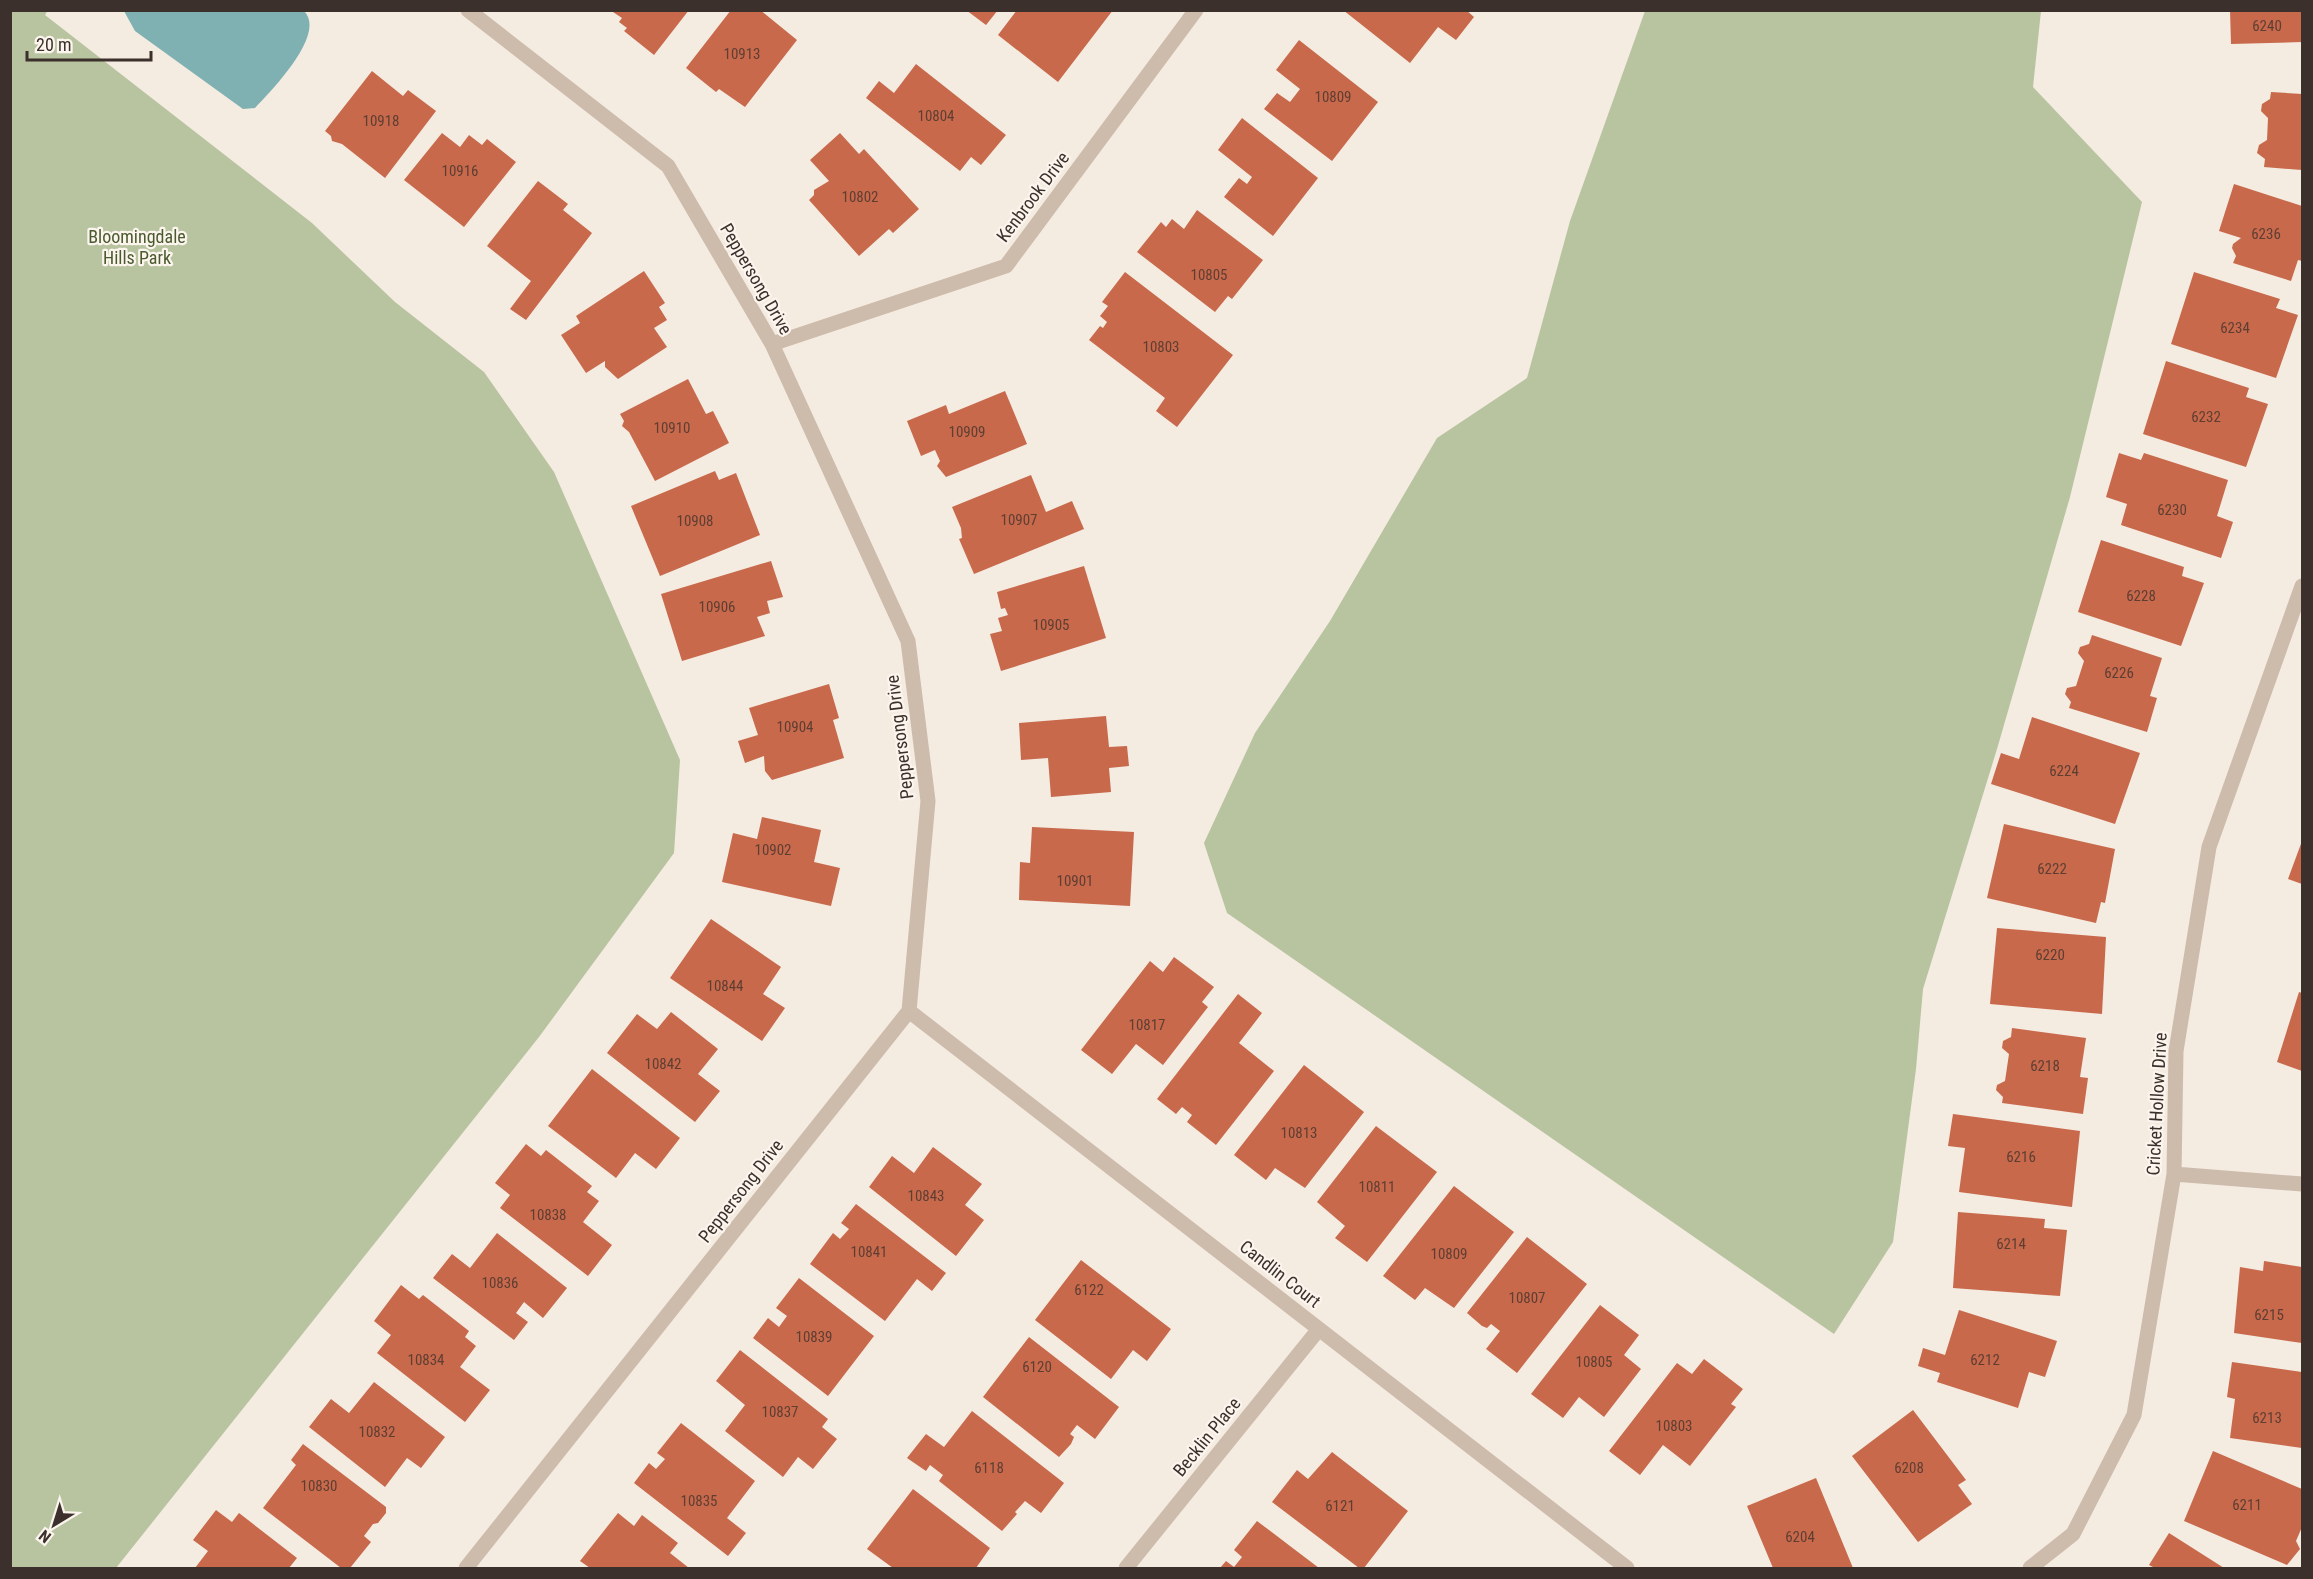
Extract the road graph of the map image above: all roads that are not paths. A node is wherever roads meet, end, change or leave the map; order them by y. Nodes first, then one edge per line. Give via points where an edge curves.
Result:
1 (468, 10) edge
2 (1196, 10) edge
3 (772, 344) junction
4 (2302, 586) edge
5 (909, 1011) junction
6 (2174, 1174) junction
7 (2302, 1184) edge
8 (1318, 1329) junction
9 (466, 1569) edge
10 (1126, 1569) edge
11 (1627, 1569) edge
12 (2030, 1569) edge

1 - 3 street, Peppersong Drive via 668,166
2 - 3 street, Kenbrook Drive via 1006,266
3 - 5 street, Peppersong Drive via 908,641 928,801
4 - 6 street, Cricket Hollow Drive via 2209,847 2176,1051
5 - 8 street, Candlin Court
5 - 9 street, Peppersong Drive
6 - 7 street
6 - 12 street, Cricket Hollow Drive via 2134,1414 2073,1534
8 - 10 street, Becklin Place
8 - 11 street, Candlin Court

